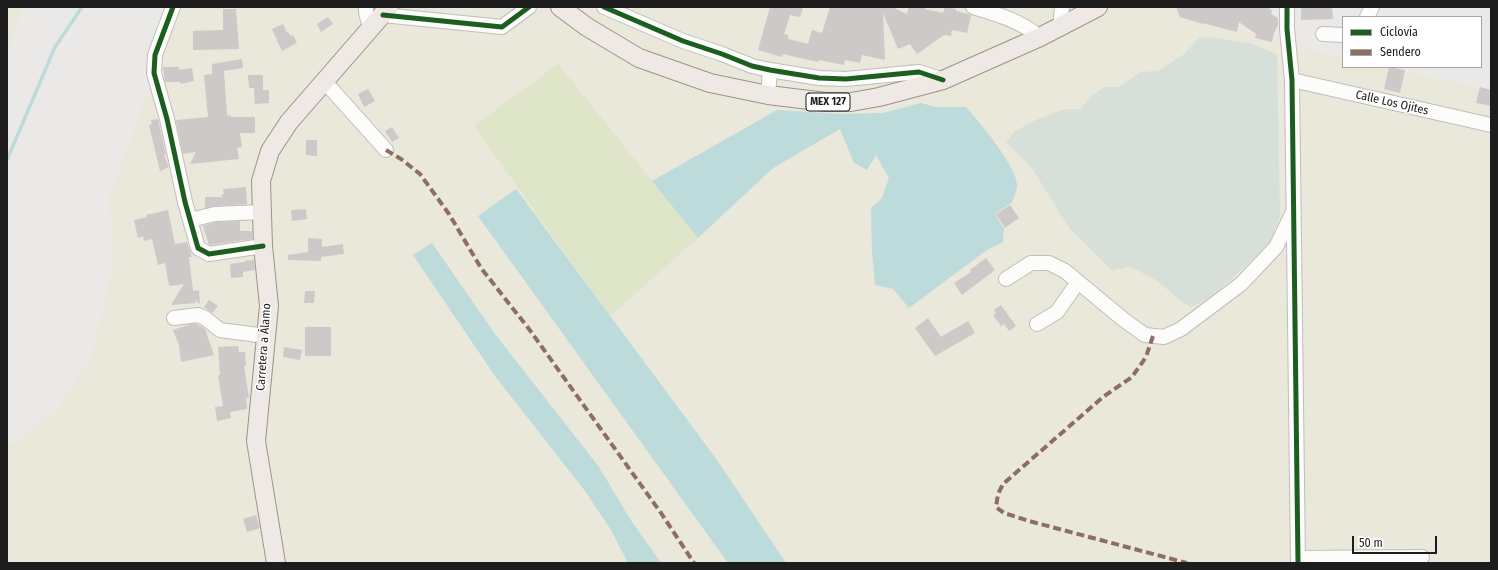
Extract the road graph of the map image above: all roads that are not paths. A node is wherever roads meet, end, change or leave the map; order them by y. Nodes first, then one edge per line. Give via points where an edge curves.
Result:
1 (173, 7) edge
2 (366, 7) edge
3 (529, 7) edge
4 (560, 7) edge
5 (604, 7) edge
6 (973, 7) edge
7 (1062, 7) edge
8 (1098, 7) edge
9 (1287, 7) edge
10 (1372, 7) edge
11 (386, 11) edge
12 (1368, 16) edge
13 (1060, 28) junction
14 (370, 29) junction
15 (1323, 34) dead end
16 (1342, 35) edge
17 (1040, 37) junction
18 (770, 70) junction
19 (943, 80) junction
20 (1292, 80) junction
21 (325, 82) junction
22 (768, 95) junction
23 (1491, 125) edge
24 (386, 150) dead end
25 (262, 212) junction
26 (1293, 212) junction
27 (190, 220) junction
28 (263, 246) junction
29 (1006, 279) dead end
30 (1078, 282) junction
31 (174, 318) dead end
32 (1037, 324) dead end
33 (266, 336) junction
34 (1422, 558) dead end
35 (1298, 560) edge
36 (276, 563) edge

1 - 27 street via 155,55 154,73
2 - 14 street
3 - 11 street via 502,27
4 - 22 main road, MEX 127 via 587,27 640,58 710,83
5 - 18 street via 683,41
6 - 17 street via 1007,17 1026,26
7 - 13 street
8 - 13 main road, MEX 127
9 - 20 street
10 - 12 street
11 - 14 main road, Carretera a Álamo
13 - 17 main road, MEX 127
14 - 21 main road, Carretera a Álamo
15 - 16 street
17 - 19 main road, MEX 127
18 - 19 street via 819,78 846,79 919,72
18 - 22 street
19 - 22 main road, MEX 127 via 851,102 826,102
20 - 23 street, Calle Los Ojites
20 - 26 street
21 - 24 street
21 - 25 main road, Carretera a Álamo via 289,122 270,151 261,181
25 - 27 street via 215,214
25 - 28 main road, Carretera a Álamo
26 - 30 street via 1276,247 1241,284 1180,329 1164,337 1145,335
26 - 35 street
27 - 28 street via 198,248 209,254
28 - 33 main road, Carretera a Álamo via 269,306
29 - 30 street via 1031,264 1049,263
30 - 32 street via 1057,312
31 - 33 street via 198,315 220,330
33 - 36 main road, Carretera a Álamo via 256,441
34 - 35 street

